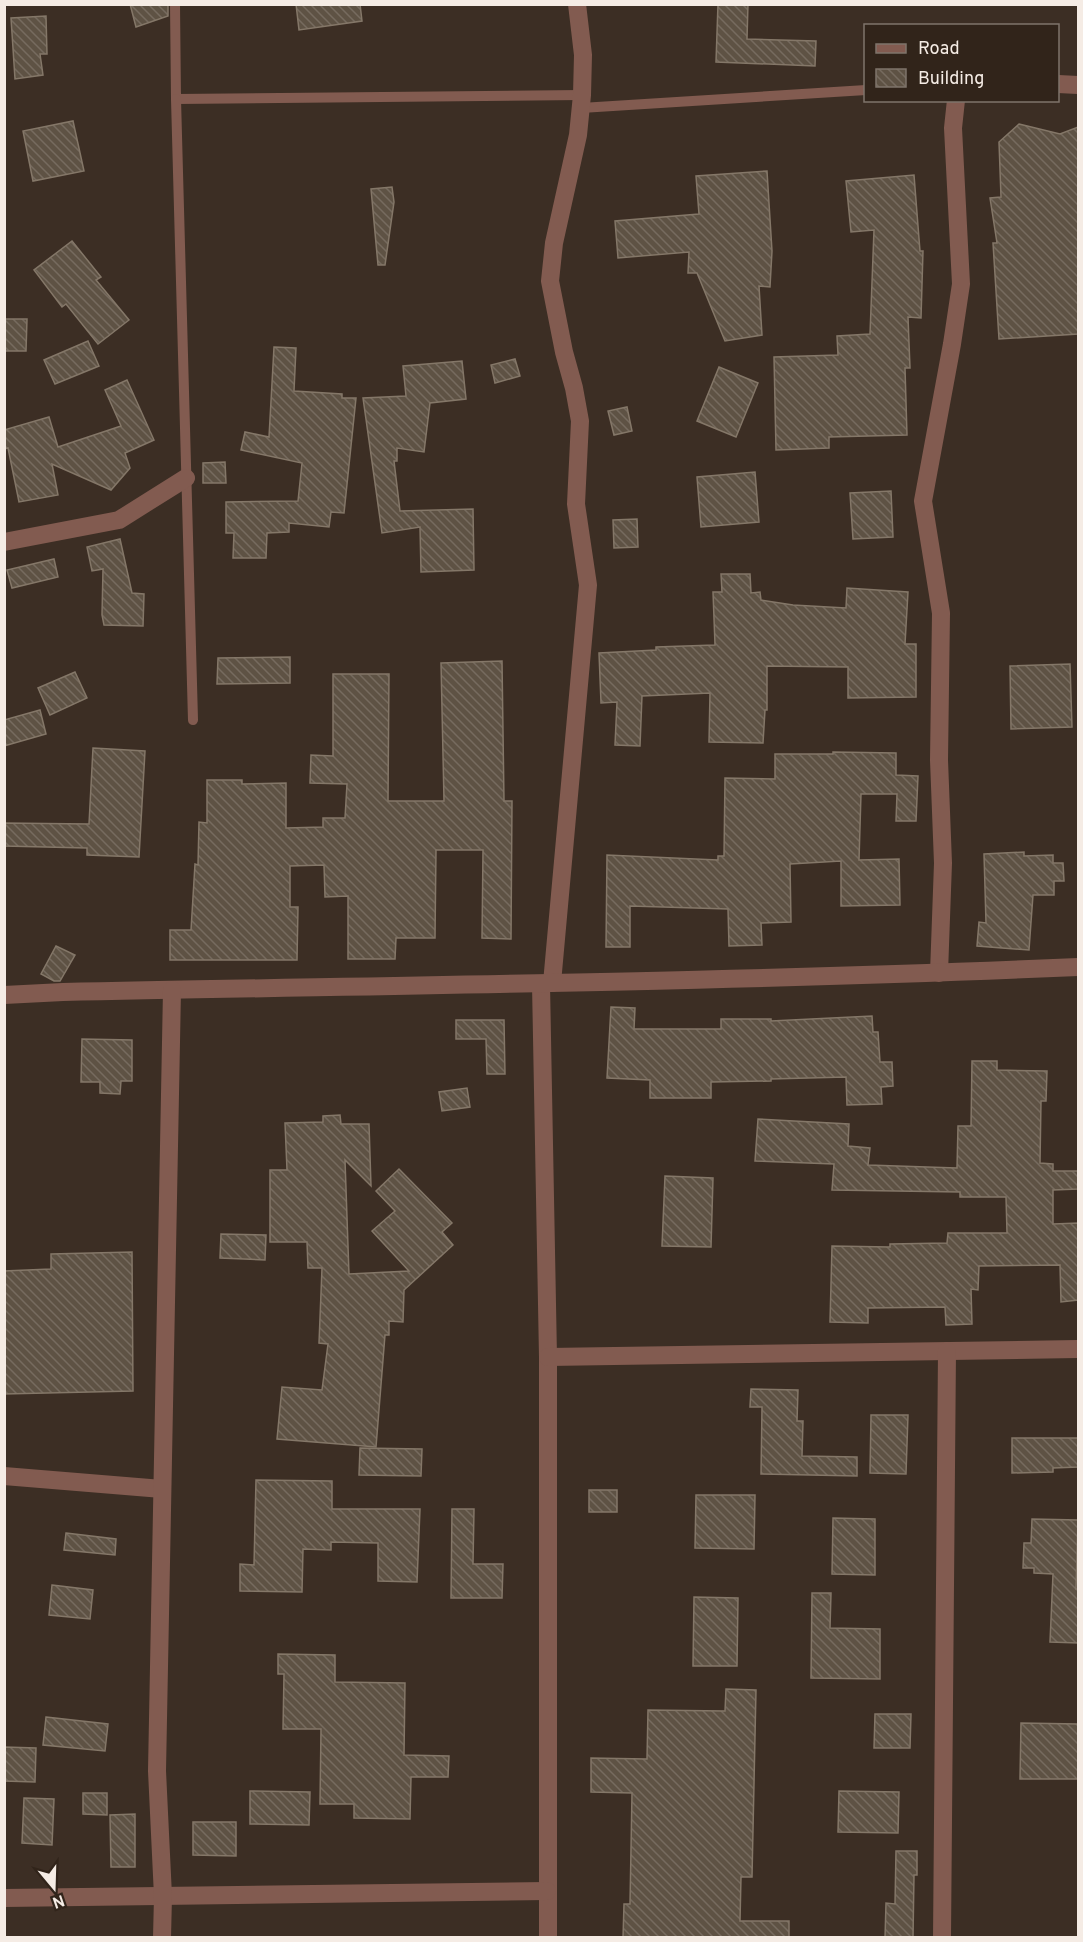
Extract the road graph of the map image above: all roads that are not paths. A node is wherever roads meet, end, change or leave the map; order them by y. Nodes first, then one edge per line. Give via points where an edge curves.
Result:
1 (175, 4) edge
2 (577, 4) edge
3 (1059, 84) edge
4 (1078, 85) edge
5 (864, 90) edge
6 (176, 99) junction
7 (582, 101) junction
8 (956, 102) edge
9 (186, 478) junction
10 (4, 542) edge
11 (193, 720) dead end
12 (1078, 967) edge
13 (939, 973) junction
14 (547, 983) junction
15 (172, 990) junction
16 (4, 995) edge
17 (1078, 1348) edge
18 (947, 1351) junction
19 (548, 1357) junction
20 (4, 1476) edge
21 (162, 1489) junction
22 (547, 1891) junction
23 (163, 1896) junction
24 (4, 1898) edge
25 (162, 1938) edge
26 (548, 1938) edge
27 (942, 1938) edge

1 - 6 lane
2 - 7 street via 583,55
3 - 4 street
5 - 7 lane
6 - 7 lane
6 - 9 lane
7 - 14 street via 550,280 580,421 576,504 588,585
8 - 13 street via 961,284 923,501 941,613 939,760 943,863
9 - 10 street via 120,519
9 - 11 lane
12 - 13 street
13 - 14 street
14 - 15 street
14 - 19 street
15 - 16 street
15 - 21 street
17 - 18 street
18 - 19 street
18 - 27 street
19 - 22 street
20 - 21 street
21 - 23 street via 157,1771
22 - 23 street
22 - 26 street
23 - 24 street
23 - 25 street

